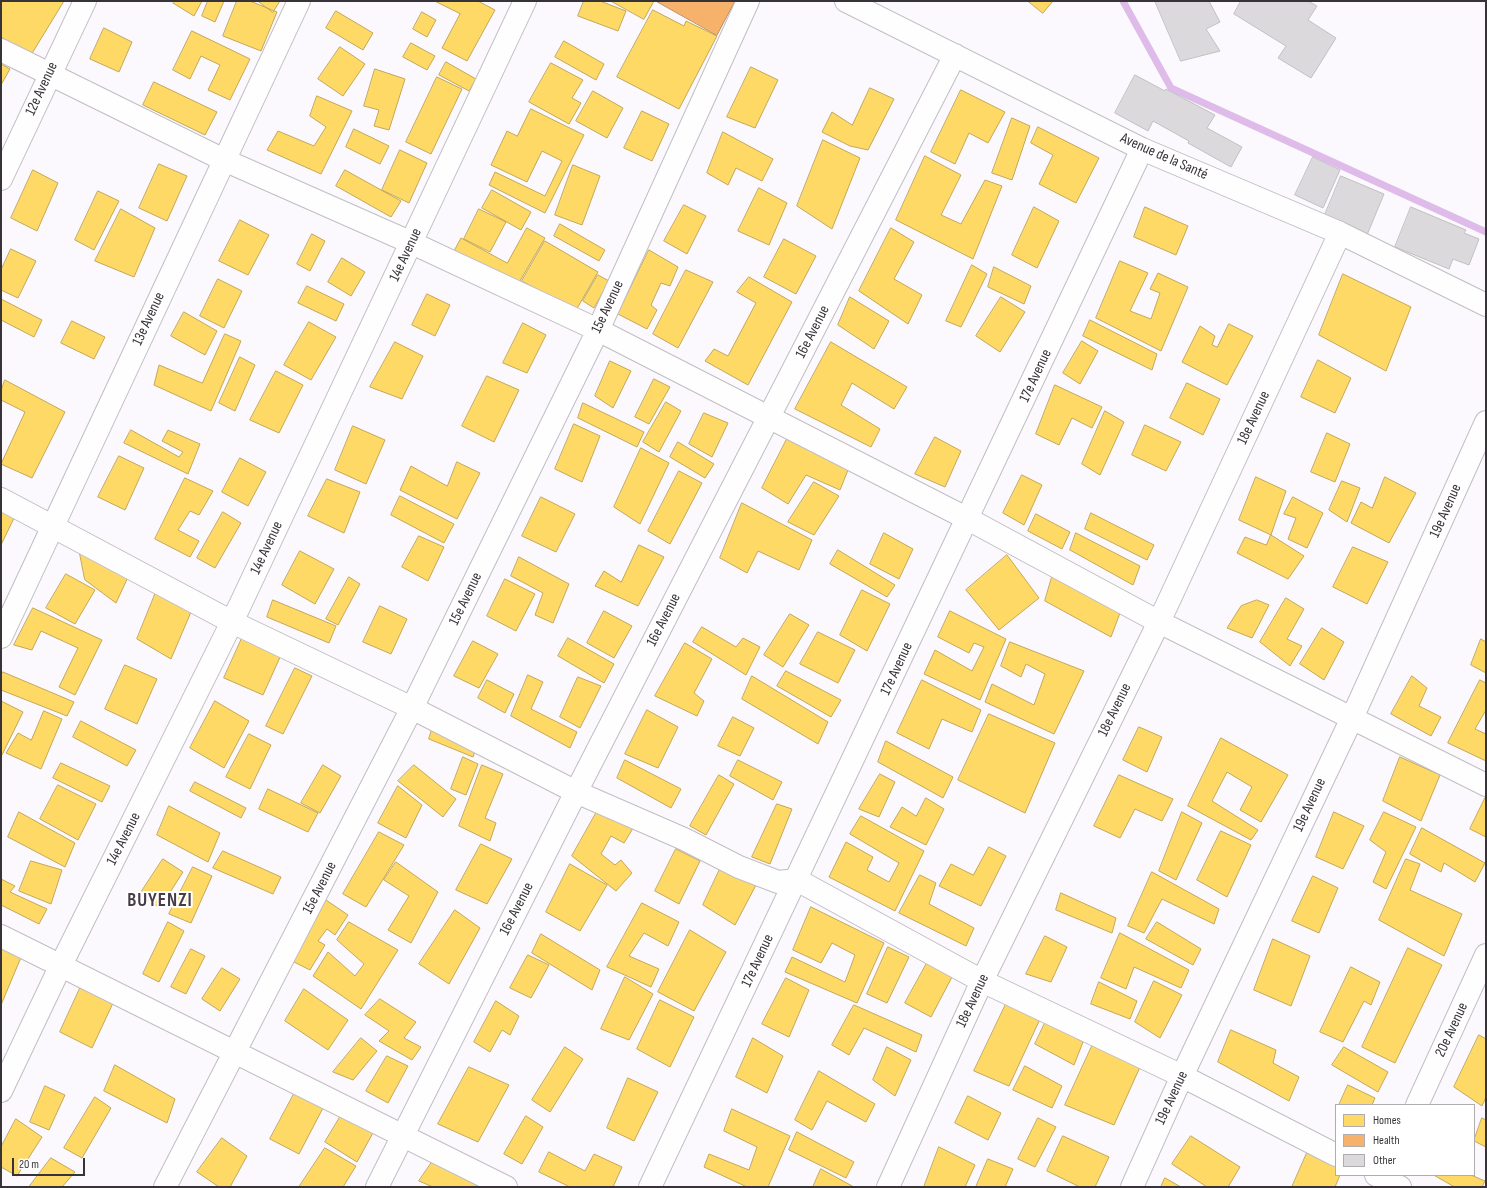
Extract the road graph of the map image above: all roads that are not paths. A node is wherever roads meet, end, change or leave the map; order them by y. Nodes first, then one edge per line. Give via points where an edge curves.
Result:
1 (85, 1) edge
2 (299, 1) edge
3 (526, 1) edge
4 (748, 1) edge
5 (846, 1) edge
6 (1, 50) edge
7 (955, 55) junction
8 (49, 73) junction
9 (1142, 149) junction
10 (224, 160) junction
11 (1, 179) edge
12 (1340, 232) junction
13 (412, 243) junction
14 (1486, 305) edge
15 (598, 330) junction
16 (769, 417) junction
17 (1486, 422) edge
18 (1, 499) edge
19 (968, 519) junction
20 (52, 525) junction
21 (232, 622) junction
22 (1159, 622) junction
23 (1, 637) edge
24 (412, 708) junction
25 (1352, 718) junction
26 (1486, 785) edge
27 (576, 792) junction
28 (797, 880) junction
29 (1, 936) edge
30 (1486, 955) edge
31 (61, 965) junction
32 (982, 981) junction
33 (235, 1052) junction
34 (1182, 1076) junction
35 (1, 1091) edge
36 (1417, 1104) edge
37 (403, 1136) junction
38 (1335, 1153) edge
39 (165, 1187) edge
40 (377, 1187) edge
41 (506, 1187) edge
42 (650, 1187) edge
43 (888, 1187) edge
44 (1132, 1187) edge

1 - 8 street, 12e Avenue
2 - 10 street, 13e Avenue
3 - 13 street, 14e Avenue
4 - 15 street, 15e Avenue
5 - 7 street, Avenue de la Santé
6 - 8 street
7 - 9 street, Avenue de la Santé
7 - 16 street, 16e Avenue
8 - 10 street
8 - 11 street, 12e Avenue
9 - 12 street, Avenue de la Santé
9 - 19 street, 17e Avenue
10 - 13 street
10 - 20 street, 13e Avenue
12 - 14 street, Avenue de la Santé
12 - 22 street, 18e Avenue
13 - 15 street
13 - 21 street, 14e Avenue
15 - 16 street
15 - 24 street, 15e Avenue
16 - 19 street
16 - 27 street, 16e Avenue
17 - 25 street, 19e Avenue
18 - 20 street
19 - 22 street
19 - 28 street, 17e Avenue
20 - 21 street
20 - 23 street, 13e Avenue
21 - 24 street
21 - 31 street, 14e Avenue
22 - 25 street
22 - 32 street, 18e Avenue
24 - 27 street
24 - 33 street, 15e Avenue
25 - 26 street
25 - 34 street, 19e Avenue
27 - 28 street via 684,839 739,867 778,882
27 - 37 street, 16e Avenue
28 - 32 street
28 - 42 street, 17e Avenue
29 - 31 street
30 - 36 street, 20e Avenue
31 - 33 street
31 - 35 street, 14e Avenue
32 - 34 street
32 - 43 street, 18e Avenue
33 - 37 street
33 - 39 street, 15e Avenue
34 - 38 street
34 - 44 street, 19e Avenue
37 - 40 street, 16e Avenue
37 - 41 street

